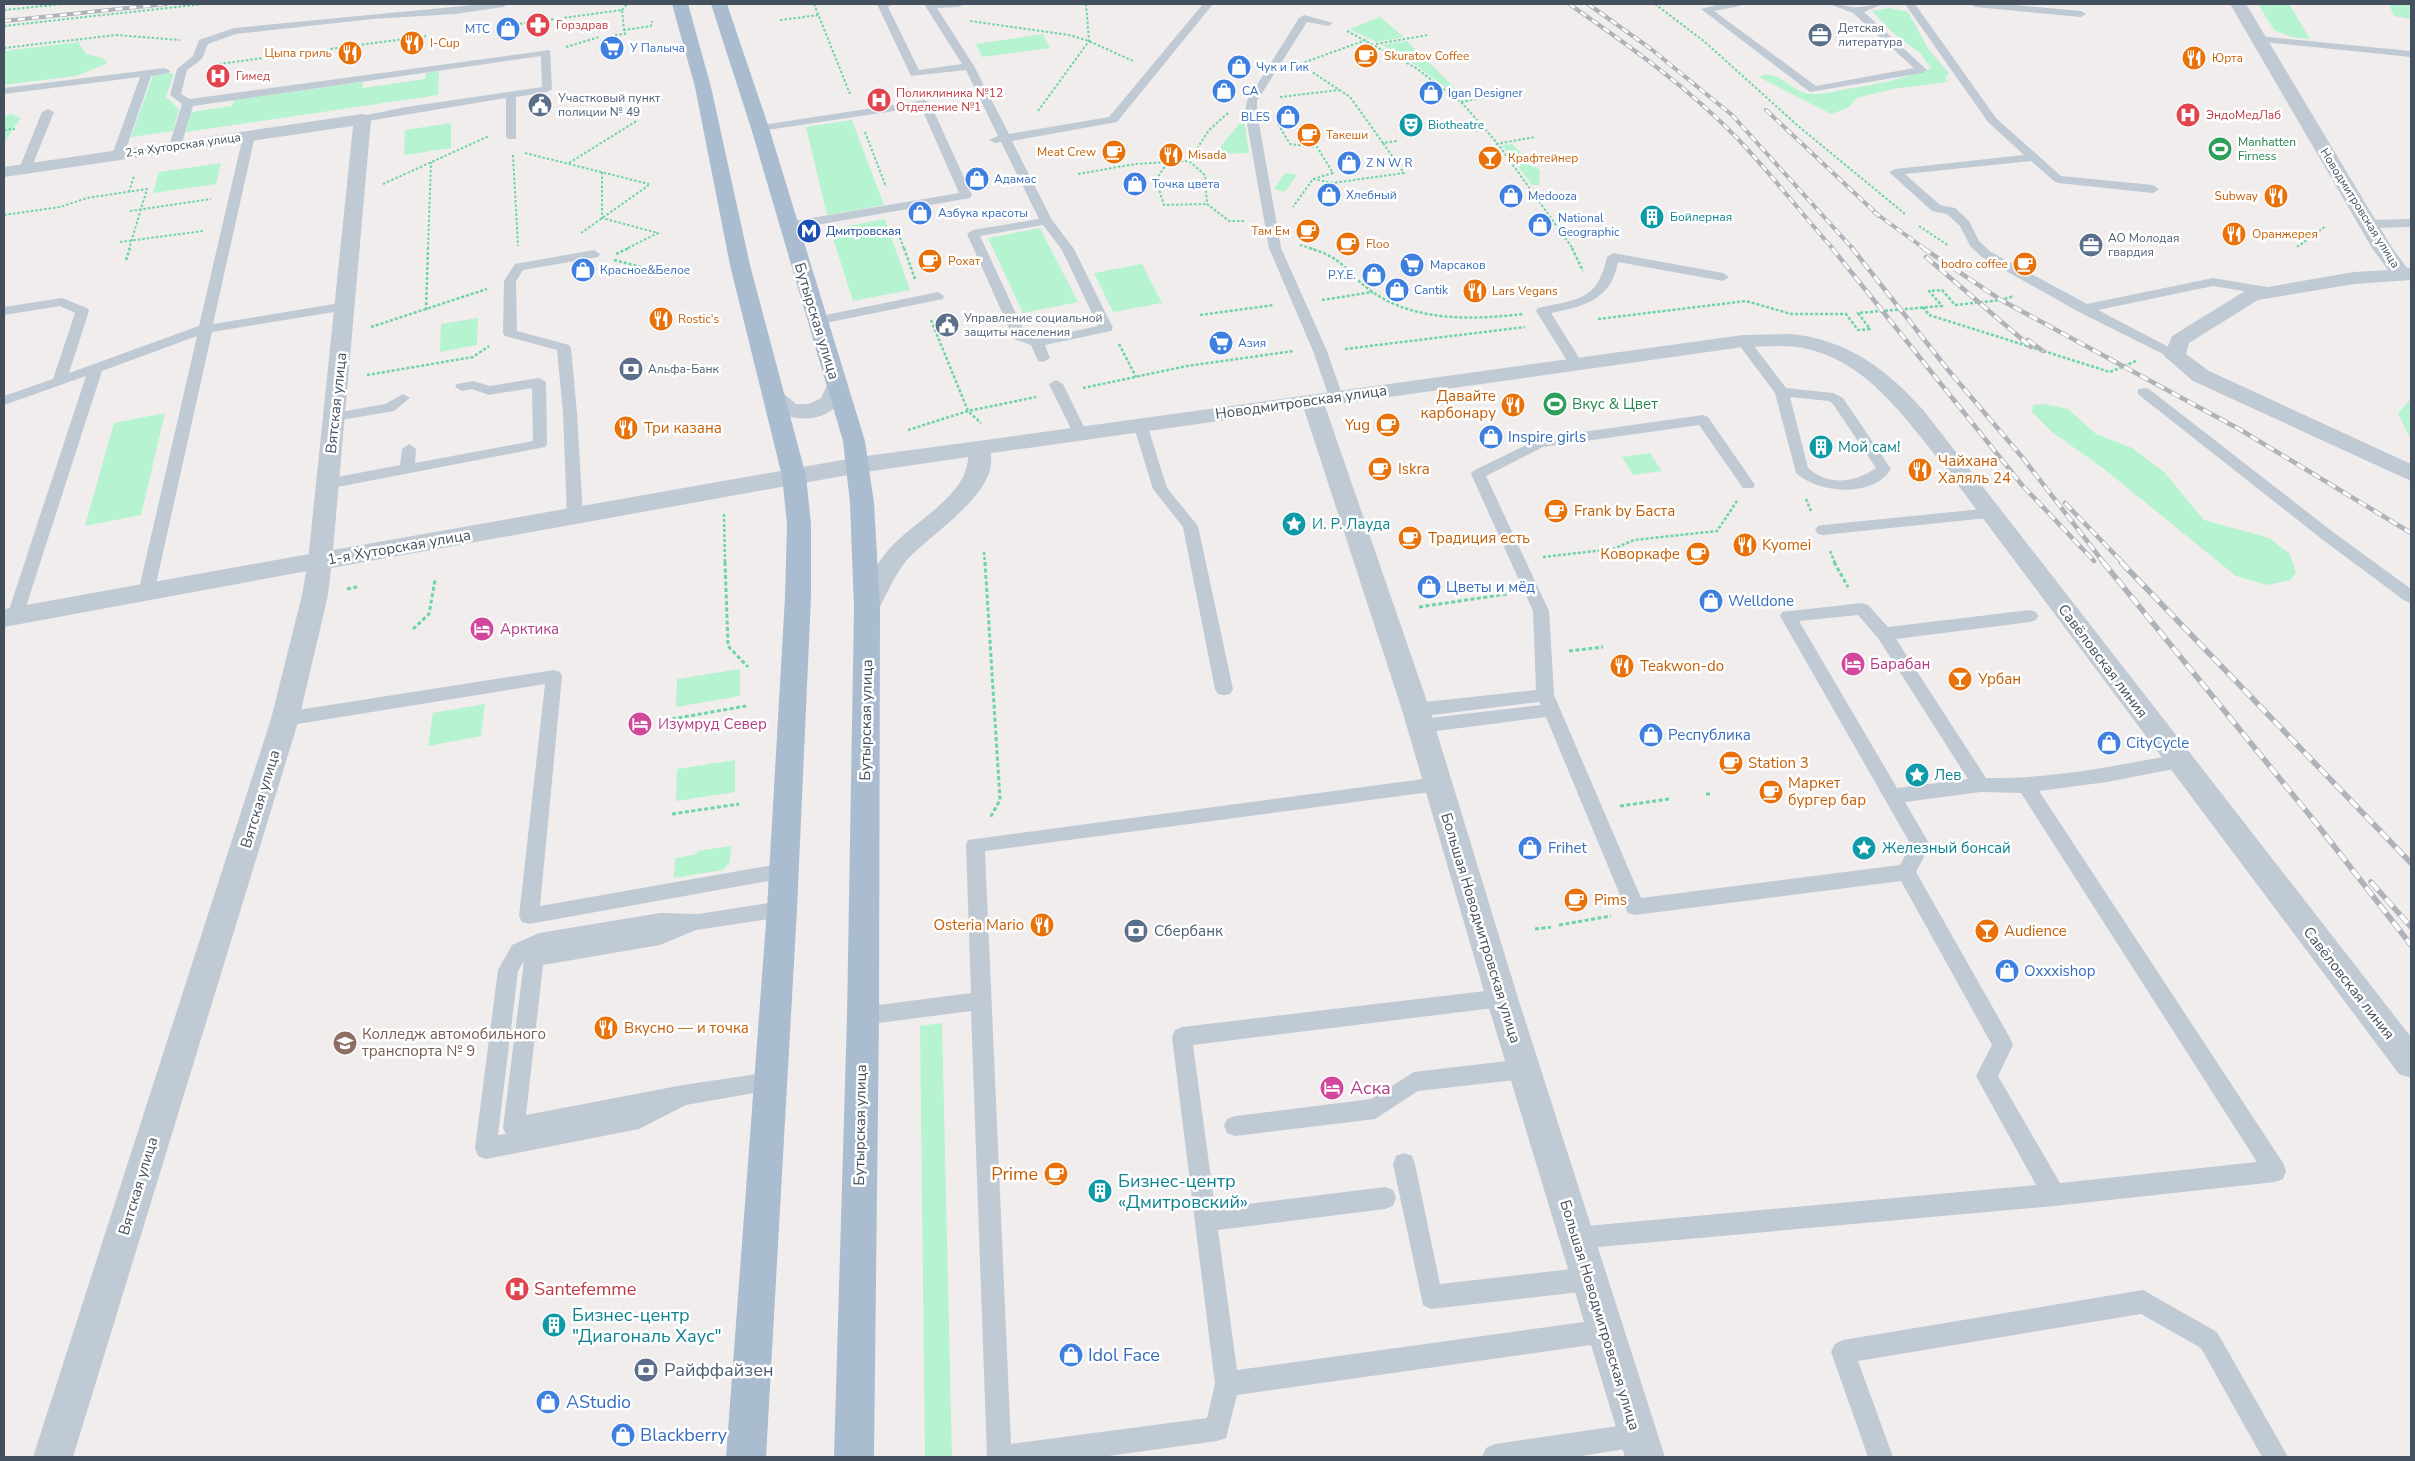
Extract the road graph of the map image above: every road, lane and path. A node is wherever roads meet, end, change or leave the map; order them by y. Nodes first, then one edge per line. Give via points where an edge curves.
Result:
1 (63, 4) edge
2 (203, 4) edge
3 (503, 4) edge
4 (627, 4) edge
5 (680, 4) edge
6 (719, 4) edge
7 (887, 4) edge
8 (959, 4) edge
9 (1086, 4) edge
10 (1208, 4) edge
11 (1655, 4) edge
12 (1737, 4) edge
13 (1834, 4) edge
14 (1878, 4) edge
15 (1910, 4) edge
16 (1975, 4) edge
17 (2238, 4) edge
18 (929, 5) edge
19 (4, 10) edge
20 (622, 10) junction
21 (1858, 11) junction
22 (819, 14) dead end
23 (2081, 14) dead end
24 (935, 16) junction
25 (780, 20) dead end
26 (652, 22) dead end
27 (1328, 23) joint
28 (506, 25) dead end
29 (4, 26) edge
30 (624, 30) junction
31 (615, 35) dead end
32 (1428, 35) dead end
33 (428, 36) dead end
34 (599, 37) dead end
35 (1367, 40) junction
36 (2257, 40) junction
37 (1089, 41) junction
38 (203, 42) junction
39 (1375, 44) junction
40 (4, 48) edge
41 (546, 52) junction
42 (2411, 54) edge
43 (969, 66) junction
44 (182, 69) junction
45 (1154, 70) junction
46 (165, 71) dead end
47 (147, 73) junction
48 (1340, 90) junction
49 (4, 91) edge
50 (511, 95) junction
51 (1492, 96) dead end
52 (1258, 100) junction
53 (1461, 102) junction
54 (188, 103) junction
55 (48, 112) dead end
56 (362, 119) junction
57 (638, 120) dead end
58 (760, 128) junction
59 (1485, 129) junction
60 (1475, 131) dead end
61 (512, 134) junction
62 (1020, 135) junction
63 (249, 136) junction
64 (1535, 137) dead end
65 (1000, 139) junction
66 (1398, 141) dead end
67 (1383, 143) junction
68 (1496, 144) junction
69 (176, 146) junction
70 (513, 150) junction
71 (118, 155) junction
72 (2033, 157) junction
73 (1188, 161) dead end
74 (431, 162) junction
75 (1168, 163) junction
76 (568, 164) junction
77 (25, 169) junction
78 (4, 172) edge
79 (602, 172) junction
80 (1078, 174) dead end
81 (134, 176) dead end
82 (1313, 179) junction
83 (382, 184) dead end
84 (2153, 189) dead end
85 (129, 192) junction
86 (235, 195) junction
87 (1207, 204) dead end
88 (141, 210) junction
89 (130, 211) dead end
90 (4, 216) edge
91 (1909, 217) dead end
92 (602, 218) junction
93 (1270, 220) junction
94 (1284, 220) junction
95 (1046, 221) junction
96 (1916, 223) dead end
97 (2411, 223) edge
98 (2368, 224) junction
99 (788, 226) junction
100 (2326, 226) dead end
101 (228, 227) junction
102 (120, 242) dead end
103 (131, 242) junction
104 (2297, 247) dead end
105 (1957, 251) dead end
106 (594, 254) dead end
107 (126, 260) dead end
108 (539, 264) junction
109 (519, 267) junction
110 (665, 273) dead end
111 (2407, 274) edge
112 (1723, 277) dead end
113 (510, 281) junction
114 (2036, 282) junction
115 (995, 284) junction
116 (980, 287) dead end
117 (2268, 291) junction
118 (938, 296) dead end
119 (1590, 296) junction
120 (1746, 301) dead end
121 (346, 306) junction
122 (1923, 307) junction
123 (2084, 309) junction
124 (426, 310) junction
125 (4, 311) edge
126 (1543, 311) junction
127 (1606, 318) dead end
128 (816, 321) junction
129 (371, 327) dead end
130 (204, 330) junction
131 (510, 332) junction
132 (1116, 340) dead end
133 (1743, 341) junction
134 (1037, 343) junction
135 (1320, 351) junction
136 (2175, 356) junction
137 (1043, 358) dead end
138 (2139, 360) dead end
139 (1576, 364) junction
140 (96, 368) junction
141 (367, 375) dead end
142 (1136, 377) junction
143 (59, 382) junction
144 (837, 386) junction
145 (462, 387) dead end
146 (1058, 388) junction
147 (1782, 392) junction
148 (2144, 392) dead end
149 (1336, 397) junction
150 (403, 398) dead end
151 (775, 398) junction
152 (1312, 400) junction
153 (4, 401) edge
154 (968, 411) junction
155 (334, 418) junction
156 (1140, 424) junction
157 (908, 430) dead end
158 (1080, 433) junction
159 (983, 438) junction
160 (409, 449) dead end
161 (859, 464) junction
162 (407, 469) junction
163 (2411, 473) edge
164 (794, 476) junction
165 (328, 484) junction
166 (1748, 485) joint
167 (724, 512) dead end
168 (1992, 513) junction
169 (575, 516) junction
170 (1823, 530) joint
171 (984, 552) dead end
172 (1517, 560) junction
173 (320, 561) junction
174 (435, 580) dead end
175 (357, 587) dead end
176 (347, 589) dead end
177 (1532, 591) junction
178 (146, 593) junction
179 (2411, 597) edge
180 (1419, 607) dead end
181 (867, 608) junction
182 (1862, 609) junction
183 (2030, 616) dead end
184 (9, 617) edge
185 (413, 629) dead end
186 (1884, 634) junction
187 (1603, 647) dead end
188 (1543, 654) junction
189 (748, 667) dead end
190 (1224, 689) dead end
191 (1549, 702) junction
192 (746, 706) dead end
193 (1418, 718) junction
194 (285, 719) junction
195 (672, 719) dead end
196 (2179, 761) junction
197 (1438, 784) junction
198 (1981, 785) junction
199 (2026, 786) junction
200 (1892, 796) junction
201 (1669, 799) dead end
202 (739, 804) dead end
203 (1594, 809) junction
204 (672, 814) dead end
205 (975, 845) junction
206 (784, 871) junction
207 (1906, 872) junction
208 (1635, 907) junction
209 (782, 909) junction
210 (698, 922) junction
211 (1558, 925) dead end
212 (1551, 927) dead end
213 (1534, 929) dead end
214 (1502, 998) junction
215 (980, 1001) junction
216 (862, 1016) junction
217 (2411, 1064) edge
218 (1524, 1069) junction
219 (770, 1082) junction
220 (683, 1095) junction
221 (1235, 1126) dead end
222 (1404, 1164) dead end
223 (2054, 1195) junction
224 (1385, 1198) dead end
225 (1206, 1220) junction
226 (1576, 1238) junction
227 (1589, 1280) junction
228 (1605, 1330) junction
229 (1228, 1384) junction
230 (1641, 1446) edge
231 (53, 1457) edge
232 (746, 1457) edge
233 (854, 1457) edge
234 (999, 1457) edge
235 (1010, 1457) edge
236 (1495, 1457) edge
237 (1880, 1457) edge
238 (2276, 1457) edge

1 - 19 path
2 - 29 path
3 - 38 lane via 234,31
4 - 20 path
5 - 151 main road via 703,86 740,265
6 - 58 main road, Бутырская улица
7 - 43 lane via 882,4 915,74
8 - 18 lane
9 - 37 path
10 - 45 lane
11 - 91 path via 1676,17 1735,66 1782,111
12 - 21 lane via 1706,9 1814,90 1922,70
13 - 21 lane
14 - 21 lane
15 - 72 lane via 1992,120
16 - 23 lane
17 - 36 street, Новодмитровская улица
18 - 24 lane
20 - 28 path
20 - 30 path
22 - 25 path
24 - 37 path via 1069,35
24 - 43 lane
26 - 30 path via 652,26
27 - 35 path
27 - 52 lane via 1304,18
30 - 31 path via 625,34
32 - 39 path
33 - 44 path
34 - 41 path
35 - 39 path
35 - 48 path via 1300,64
36 - 42 lane
36 - 98 street, Новодмитровская улица
37 - 45 path
37 - 62 path
38 - 40 path via 116,35
38 - 44 lane via 198,57
39 - 53 path
41 - 50 lane via 548,89
41 - 54 lane
43 - 65 lane
44 - 54 lane via 175,95
45 - 62 lane via 1113,120
46 - 47 lane
47 - 49 lane
47 - 71 lane
48 - 52 path
48 - 67 path via 1350,98
50 - 56 lane
50 - 61 lane
51 - 53 path
52 - 82 path via 1290,144 1317,147 1333,173
52 - 93 lane via 1251,112
53 - 59 path
54 - 69 lane
55 - 77 lane
56 - 63 street, 2-я Хуторская улица
56 - 121 street, Вятская улица
57 - 76 path
58 - 99 main road, Бутырская улица
58 - 99 lane via 925,103 950,147 966,195
59 - 60 path
59 - 68 path
61 - 70 path
61 - 74 path via 490,136
62 - 65 lane
63 - 69 street, 2-я Хуторская улица
63 - 86 lane
64 - 68 path
65 - 95 lane
66 - 67 path
67 - 82 path via 1404,173 1333,182
68 - 119 path via 1572,246
69 - 71 street, 2-я Хуторская улица
70 - 76 path
70 - 109 path
71 - 77 street, 2-я Хуторская улица
72 - 84 lane via 2058,179
72 - 114 lane via 1896,172 1936,208 1951,211 1965,224 1974,243 1987,255
73 - 75 path
74 - 83 path
74 - 124 path
75 - 80 path via 1135,164
75 - 87 path via 1156,180 1164,205
76 - 79 path
77 - 78 street, 2-я Хуторская улица
79 - 92 path
79 - 92 path via 650,184
81 - 85 path
82 - 94 path
85 - 88 path via 147,189
85 - 90 path
86 - 88 path
86 - 101 lane
88 - 89 path
88 - 103 path
92 - 108 path
92 - 110 path via 658,233 608,258
93 - 94 path
93 - 135 lane via 1275,248
94 - 126 path via 1288,236 1295,244 1338,259 1358,280 1396,304 1448,318 1481,319
95 - 115 lane via 973,234
95 - 134 lane via 1068,249 1106,328
96 - 105 path
97 - 98 lane
98 - 111 street, Новодмитровская улица via 2382,248
99 - 128 main road, Бутырская улица
100 - 104 path
101 - 103 path
101 - 130 lane
102 - 103 path
103 - 107 path
106 - 108 lane
108 - 109 lane
109 - 113 lane
111 - 117 street, Новодмитровская улица
112 - 119 lane via 1613,257 1604,285
113 - 124 path
113 - 131 lane
114 - 122 path via 2022,293 2001,300 1954,305 1942,290 1929,291 1942,306
114 - 123 lane
115 - 116 lane
115 - 134 lane via 1019,336
117 - 123 lane via 2213,282
117 - 136 street, Новодмитровская улица via 2252,295 2179,340
118 - 128 lane
119 - 126 lane
119 - 127 path
120 - 122 path via 1791,314 1846,314 1858,330 1870,329 1858,313
121 - 130 lane
121 - 155 street, Вятская улица
122 - 138 path via 1930,315 2110,372
123 - 136 lane
124 - 129 path
125 - 143 lane via 62,302 82,311
126 - 139 lane
128 - 144 main road, Бутырская улица
130 - 140 lane
130 - 178 lane
131 - 141 path via 473,357
131 - 169 lane via 564,348
132 - 142 path
133 - 139 street, Новодмитровская улица
133 - 147 lane
133 - 168 street, Савёловская линия via 1796,341 1843,353 1867,368 1891,386
134 - 137 lane
135 - 142 path via 1285,352
135 - 149 lane
136 - 163 street via 2201,376
139 - 149 street, Новодмитровская улица
140 - 143 lane
140 - 184 lane
142 - 146 path
143 - 153 lane
144 - 151 street via 833,399 816,409 785,409
144 - 161 main road, Бутырская улица
145 - 162 lane via 473,385 489,392 539,382 540,444
146 - 154 path
146 - 158 lane
147 - 147 lane via 1801,470 1807,477 1819,484 1839,486 1876,476 1884,469 1833,397
148 - 179 lane
149 - 152 street, Новодмитровская улица
150 - 155 lane via 389,408
151 - 164 main road
152 - 156 street, Новодмитровская улица
152 - 193 street, Большая Новодмитровская улица
154 - 157 path
154 - 159 path
155 - 165 street, Вятская улица
156 - 158 street, Новодмитровская улица
156 - 190 lane via 1160,489 1190,526
158 - 159 street, Новодмитровская улица
159 - 161 street, Новодмитровская улица
159 - 181 street via 977,476 882,574
160 - 162 lane
161 - 164 street, Новодмитровская улица
161 - 181 main road, Бутырская улица
162 - 165 lane
164 - 169 street, 1-я Хуторская улица
164 - 206 main road via 799,524 798,597
165 - 173 street, Вятская улица
166 - 172 path via 1717,531 1634,540 1614,549
166 - 172 lane via 1703,420 1540,443 1478,474
167 - 189 path via 728,646
168 - 170 lane
168 - 196 street, Савёловская линия
169 - 173 street, 1-я Хуторская улица
170 - 182 path via 1837,568
171 - 205 path via 1000,800
172 - 177 lane
173 - 178 street, 1-я Хуторская улица
173 - 194 street, Вятская улица
174 - 185 path via 429,614
175 - 176 path
177 - 180 path
177 - 188 lane via 1541,611
178 - 184 street, 1-я Хуторская улица
181 - 216 main road, Бутырская улица
182 - 186 lane
182 - 200 lane via 1788,616
183 - 186 lane
186 - 198 lane
187 - 188 path
188 - 191 lane
191 - 193 lane
191 - 203 lane
192 - 195 path
193 - 197 street, Большая Новодмитровская улица
194 - 206 lane via 554,676 529,916
194 - 231 street, Вятская улица
196 - 199 lane
196 - 217 street, Савёловская линия
197 - 205 lane
197 - 214 street, Большая Новодмитровская улица
198 - 199 lane
198 - 200 lane
199 - 223 lane via 2275,1171
200 - 207 lane via 1921,845
201 - 203 path
202 - 204 path
203 - 208 lane
205 - 215 lane
206 - 209 main road
207 - 208 lane
207 - 223 lane via 2004,1045 1988,1076
208 - 211 path via 1601,919
209 - 210 lane
209 - 219 main road
210 - 220 lane via 660,936 534,958 514,1128
210 - 220 lane via 660,921 538,942 519,952 508,970 486,1148 639,1119
212 - 213 path
214 - 218 street, Большая Новодмитровская улица
214 - 225 lane via 1182,1037
215 - 216 lane
215 - 234 lane
216 - 233 main road, Бутырская улица
218 - 221 lane via 1414,1082 1375,1109
218 - 226 street, Большая Новодмитровская улица
219 - 220 lane
219 - 232 main road
222 - 227 lane via 1431,1297
223 - 226 lane
224 - 225 lane
225 - 229 lane
226 - 227 street, Большая Новодмитровская улица
227 - 228 street, Большая Новодмитровская улица
228 - 229 lane
228 - 230 street, Большая Новодмитровская улица
229 - 235 lane via 1217,1429
230 - 236 lane
237 - 238 lane via 1843,1352 2143,1302 2209,1340

